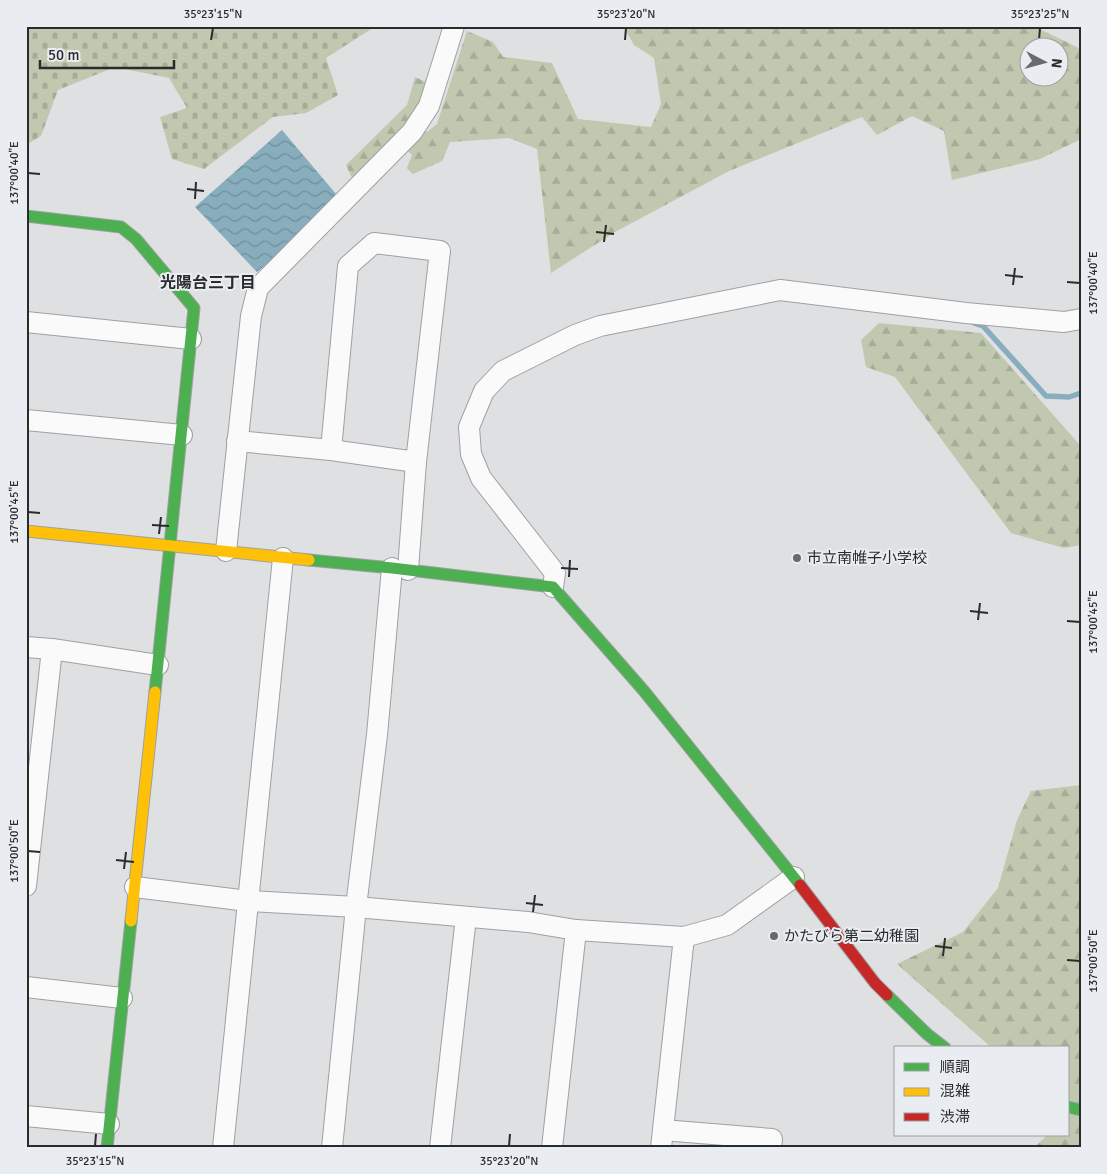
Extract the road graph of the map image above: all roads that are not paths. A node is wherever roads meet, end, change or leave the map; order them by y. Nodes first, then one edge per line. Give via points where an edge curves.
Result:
1 (454, 26) edge
2 (26, 216) edge
3 (1081, 319) edge
4 (26, 322) edge
5 (191, 339) junction
6 (26, 420) edge
7 (182, 435) junction
8 (237, 441) junction
9 (331, 450) junction
10 (416, 462) junction
11 (26, 531) edge
12 (171, 546) junction
13 (226, 552) junction
14 (284, 558) junction
15 (400, 569) junction
16 (553, 587) junction
17 (26, 647) edge
18 (52, 649) junction
19 (158, 665) junction
20 (794, 877) junction
21 (26, 886) edge
22 (135, 888) junction
23 (248, 900) junction
24 (356, 907) junction
25 (466, 917) junction
26 (576, 930) junction
27 (684, 937) junction
28 (26, 987) edge
29 (122, 998) junction
30 (942, 1046) edge
31 (26, 1116) edge
32 (109, 1124) junction
33 (662, 1139) edge
34 (107, 1148) edge
35 (223, 1148) edge
36 (332, 1148) edge
37 (440, 1148) edge
38 (552, 1148) edge
39 (771, 1148) edge

1 - 8 street via 429,106 412,132 258,288 250,316
2 - 5 street via 121,227 136,239 194,308
3 - 16 street via 1064,322 976,314 780,290 600,326 575,335 503,372 484,391 469,427 471,454 481,478 554,573
4 - 5 street
5 - 7 street
6 - 7 street
7 - 12 street
8 - 9 street
8 - 13 street
9 - 10 street
9 - 10 street via 348,266 374,243 440,251
10 - 15 street
11 - 12 street
12 - 13 street
12 - 19 street
13 - 14 street
14 - 15 street
14 - 23 street
15 - 16 street
15 - 24 street
16 - 20 street via 644,691
17 - 18 street
18 - 19 street
18 - 21 street
19 - 22 street
20 - 27 street via 727,925
20 - 30 street via 875,982
22 - 23 street
22 - 29 street
23 - 24 street
23 - 35 street
24 - 25 street
24 - 36 street
25 - 26 street
25 - 37 street
26 - 27 street
26 - 38 street
27 - 33 street
28 - 29 street
29 - 32 street
31 - 32 street
32 - 34 street
33 - 39 street via 772,1139

